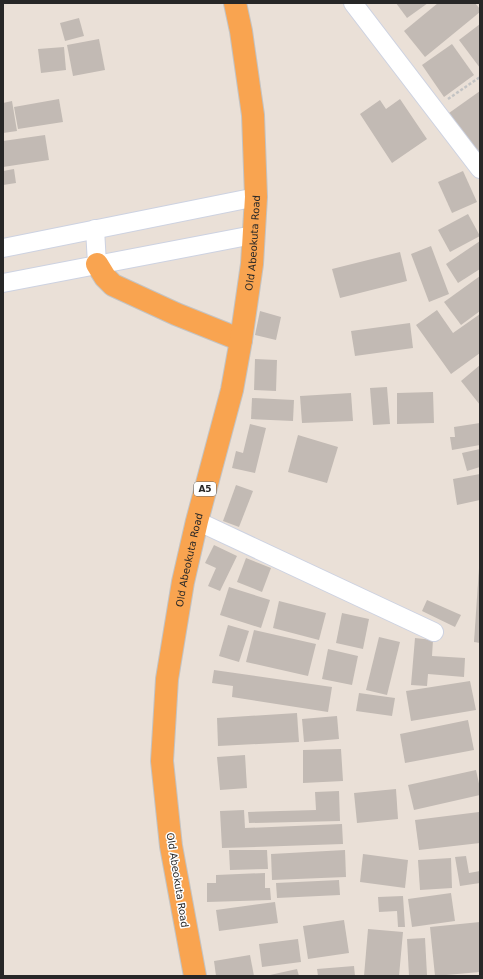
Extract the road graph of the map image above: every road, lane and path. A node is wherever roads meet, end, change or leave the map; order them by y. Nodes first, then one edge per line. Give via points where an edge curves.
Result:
1 (235, 3) edge
2 (353, 3) edge
3 (480, 77) edge
4 (435, 109) junction
5 (480, 169) edge
6 (256, 197) junction
7 (95, 229) junction
8 (253, 235) junction
9 (3, 248) edge
10 (97, 264) junction
11 (3, 283) edge
12 (242, 340) junction
13 (197, 521) junction
14 (434, 632) dead end
15 (195, 976) edge

1 - 6 highway, Old Abeokuta Road / A5 via 253,115
2 - 4 street
3 - 4 path
4 - 5 street
6 - 7 street
6 - 8 highway, Old Abeokuta Road / A5
7 - 9 street
7 - 10 street
8 - 10 street
8 - 12 highway, Old Abeokuta Road / A5 via 252,264
10 - 11 street
10 - 12 highway via 113,285
12 - 13 highway, Old Abeokuta Road / A5 via 232,390
13 - 14 street
13 - 15 highway, Old Abeokuta Road / A5 via 183,582 167,679 162,760 171,846

